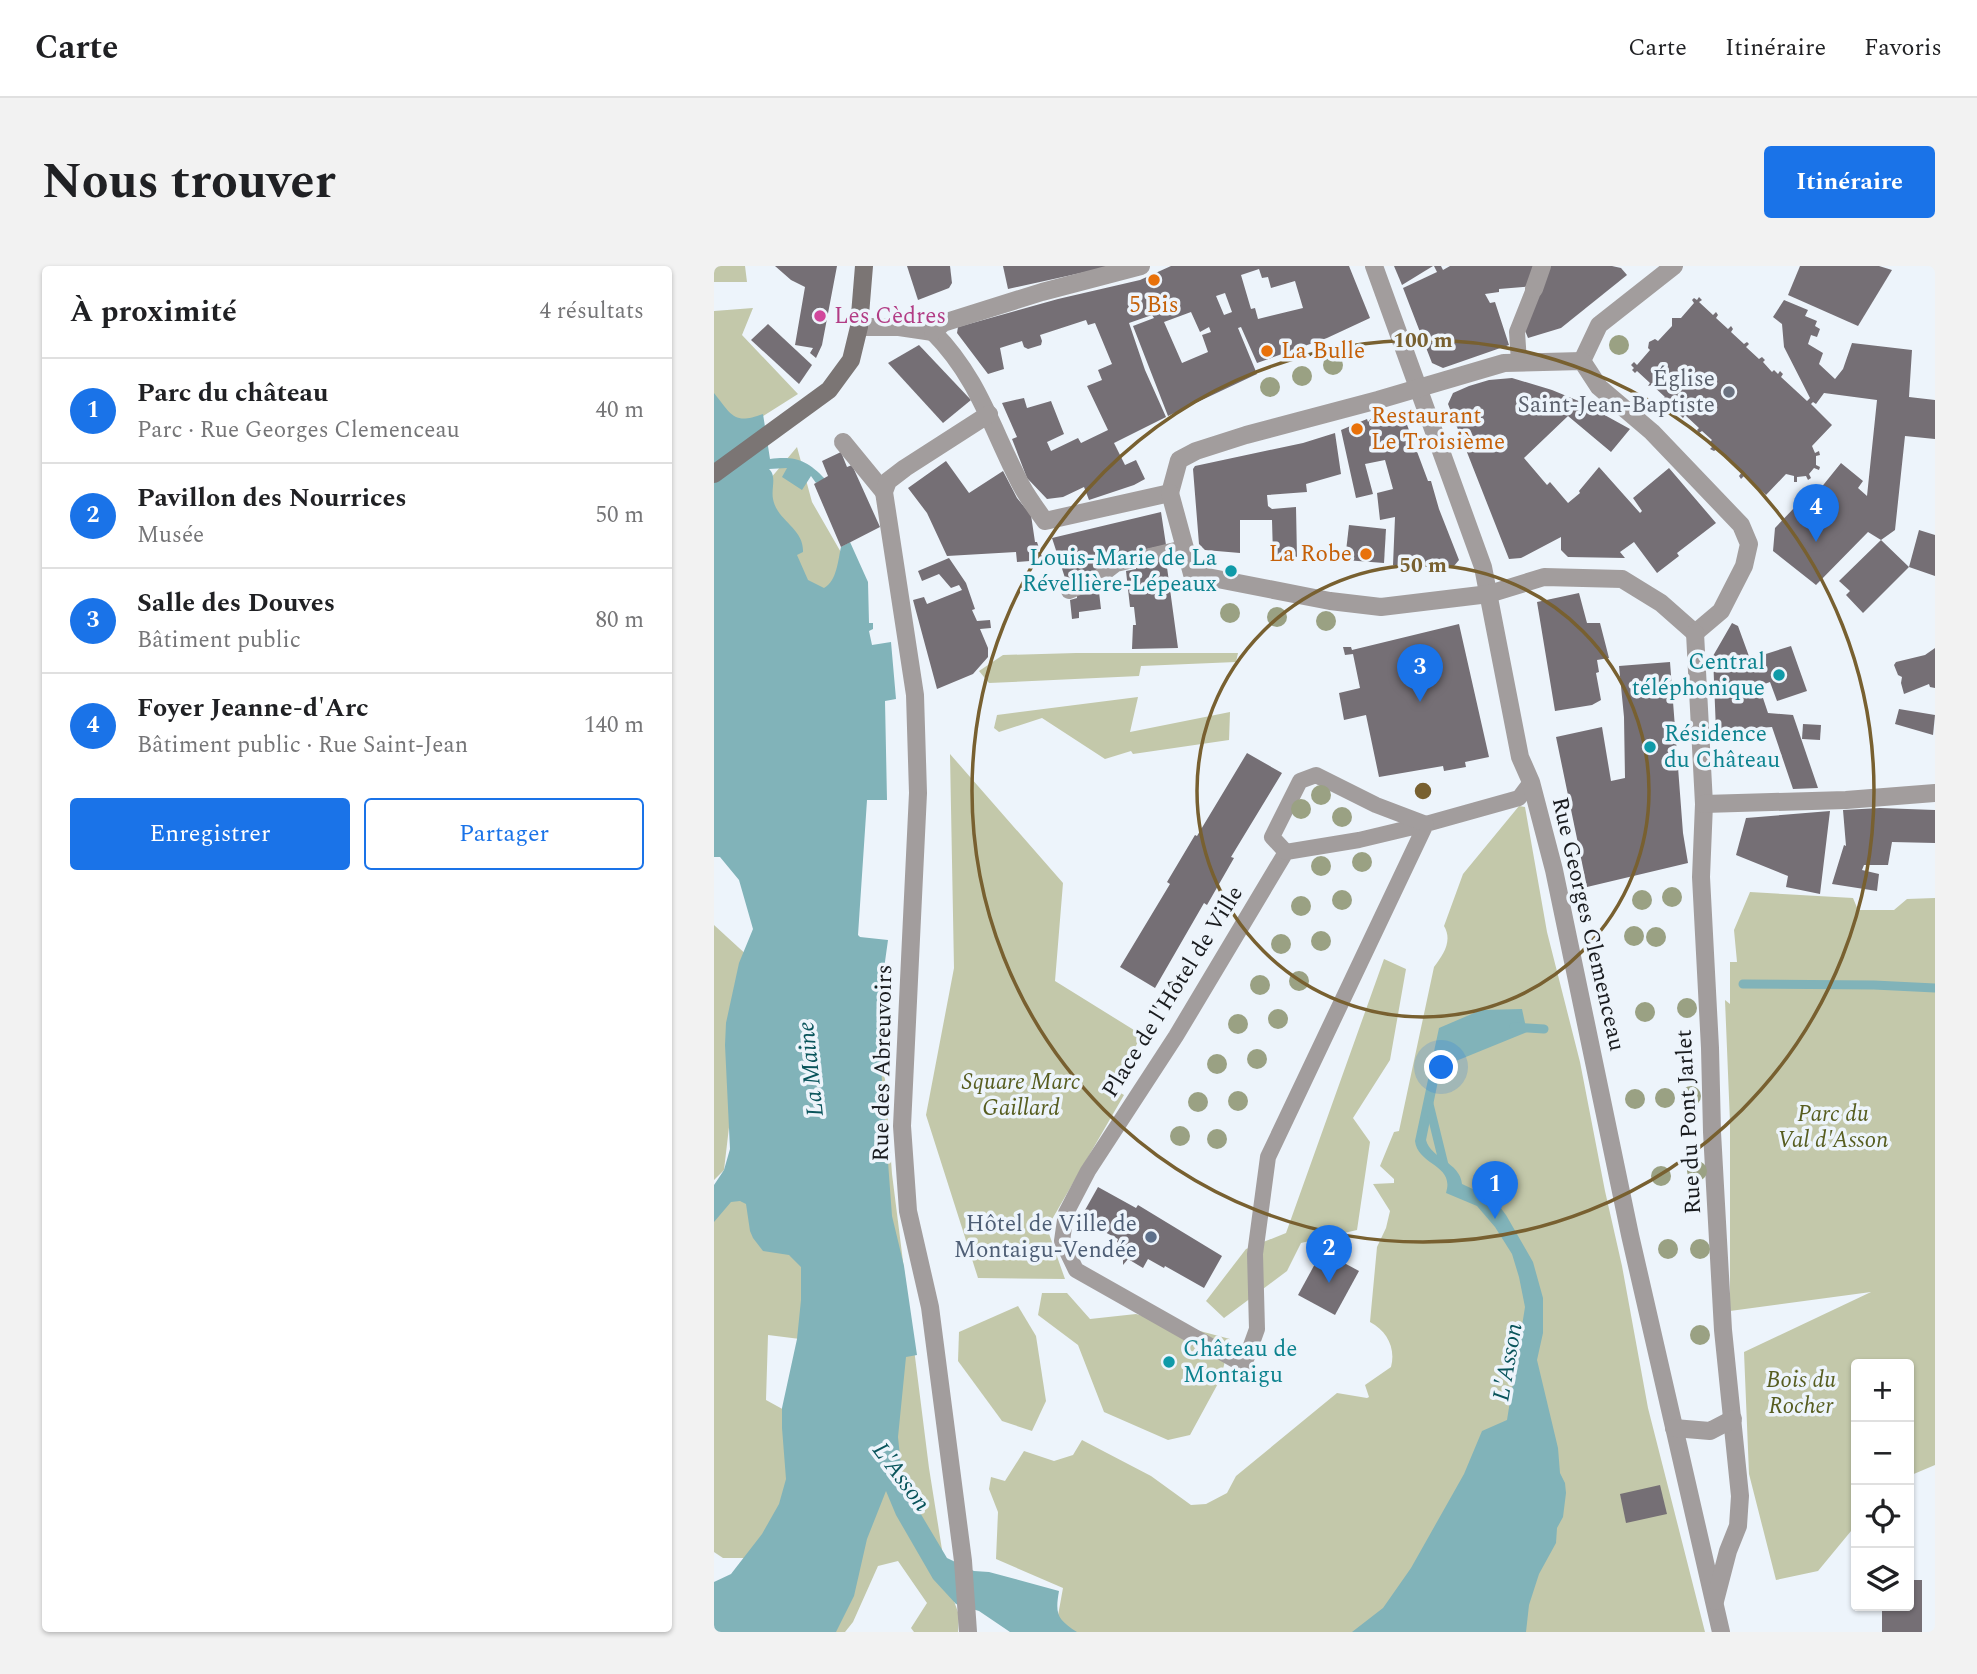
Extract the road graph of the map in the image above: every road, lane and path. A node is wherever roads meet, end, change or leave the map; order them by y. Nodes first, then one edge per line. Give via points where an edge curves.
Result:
1 (864, 266) edge
2 (1141, 266) edge
3 (1374, 266) edge
4 (1542, 266) edge
5 (1674, 266) edge
6 (1534, 289) joint
7 (859, 327) junction
8 (933, 332) junction
9 (1582, 361) junction
10 (1519, 362) junction
11 (1418, 388) junction
12 (989, 414) junction
13 (843, 442) dead end
14 (714, 474) edge
15 (884, 492) junction
16 (1170, 493) junction
17 (1184, 548) junction
18 (1069, 591) dead end
19 (1489, 594) junction
20 (1695, 633) junction
21 (1531, 782) junction
22 (1935, 793) edge
23 (1704, 804) junction
24 (1426, 824) junction
25 (1286, 852) junction
26 (1733, 1419) junction
27 (1674, 1429) junction
28 (1715, 1605) junction
29 (967, 1625) edge
30 (1721, 1632) edge

1 - 7 main road
2 - 8 street via 943,323
3 - 11 street, Rue Georges Clemenceau
4 - 6 street
5 - 9 street via 1599,325
6 - 10 lane via 1517,332
7 - 8 street
7 - 14 main road via 851,360 829,390
8 - 12 street via 954,354
9 - 10 street
9 - 20 street via 1599,387 1652,432 1741,525 1749,544 1744,566 1721,611
10 - 11 street
11 - 16 street via 1196,451 1179,460
11 - 19 street, Rue Georges Clemenceau
12 - 15 street via 905,468 888,481
12 - 16 street via 1022,487 1045,522
13 - 15 street
15 - 29 street, Rue des Abreuvoirs via 915,695 918,793 902,1126 908,1211 930,1307
16 - 17 street
17 - 18 lane via 1116,564 1094,581
17 - 19 street via 1192,574 1330,601 1381,607
19 - 20 street via 1544,577 1622,579 1661,603
19 - 21 street, Rue Georges Clemenceau via 1520,757
20 - 23 street, Rue du Pont Jarlet
21 - 24 lane via 1518,798
21 - 27 street, Rue Georges Clemenceau
22 - 23 street
23 - 26 street, Rue du Pont Jarlet via 1701,877 1712,1132
24 - 25 lane
24 - 25 lane via 1316,775 1300,781 1272,837
24 - 25 lane, Place de l'Hôtel de Ville via 1268,1157 1255,1254 1256,1329 1244,1365 1076,1270 1062,1241 1066,1213 1088,1171 1176,1036
26 - 27 street via 1710,1432
26 - 28 street, Rue du Pont Jarlet via 1738,1526
27 - 28 street, Rue Georges Clemenceau
28 - 30 street, Rue Georges Clemenceau

